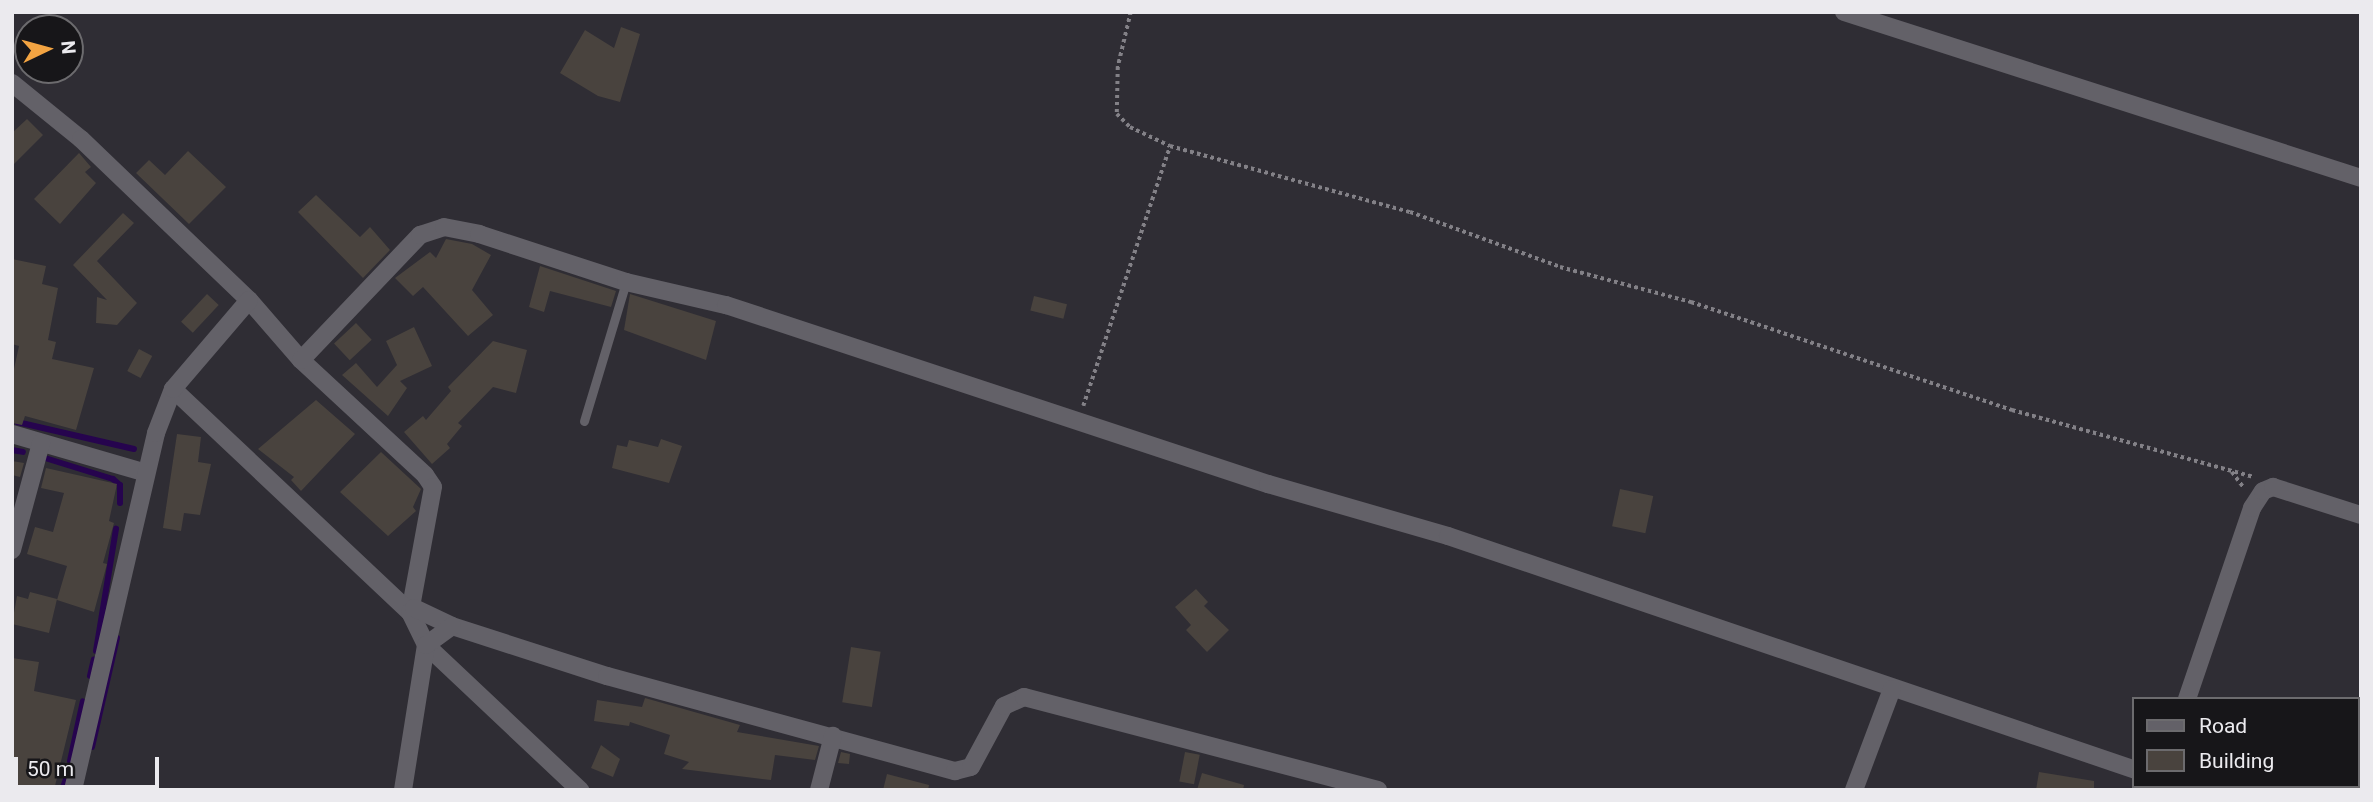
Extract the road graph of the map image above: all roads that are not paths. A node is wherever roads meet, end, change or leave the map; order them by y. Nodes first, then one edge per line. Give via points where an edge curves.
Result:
1 (1844, 12) edge
2 (12, 83) edge
3 (2361, 178) edge
4 (626, 282) junction
5 (249, 300) junction
6 (301, 360) junction
7 (173, 389) junction
8 (584, 421) dead end
9 (12, 434) edge
10 (41, 443) junction
11 (143, 472) junction
12 (2361, 515) edge
13 (12, 550) edge
14 (412, 610) junction
15 (452, 626) junction
16 (426, 645) junction
17 (1892, 689) junction
18 (2188, 697) edge
19 (833, 736) junction
20 (2132, 769) edge
21 (73, 790) edge
22 (403, 790) edge
23 (580, 790) edge
24 (819, 790) edge
25 (1378, 790) edge
26 (1854, 790) edge

1 - 3 street
2 - 5 street via 81,139
4 - 6 street via 479,234 432,229 420,235
4 - 8 lane
4 - 17 street via 726,305 1268,484 1448,536
5 - 6 street
5 - 7 street
6 - 14 street via 417,465 433,487
7 - 11 street
7 - 14 street
9 - 10 street
10 - 11 street
10 - 13 street
11 - 21 street
12 - 18 street via 2273,487 2255,499
14 - 15 street
14 - 16 street
15 - 16 street
15 - 19 street via 607,676
16 - 22 street
16 - 23 street
17 - 20 street
17 - 26 street
19 - 24 street
19 - 25 street via 955,771 971,766 1004,706 1024,697

